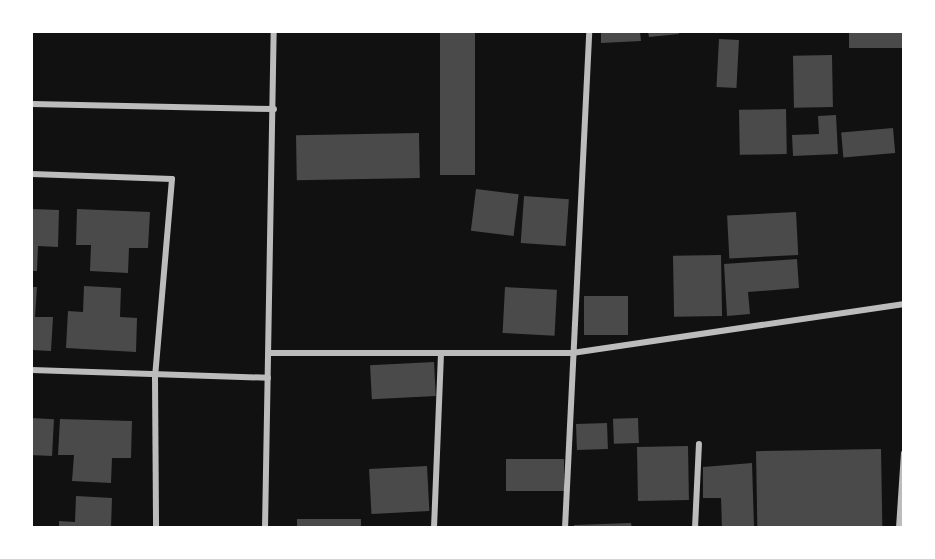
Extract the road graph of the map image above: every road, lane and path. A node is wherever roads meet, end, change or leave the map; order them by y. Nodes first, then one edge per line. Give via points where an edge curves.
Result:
1 (274, 32) edge
2 (589, 32) edge
3 (32, 104) edge
4 (274, 109) junction
5 (32, 174) edge
6 (903, 304) edge
7 (269, 353) junction
8 (441, 353) junction
9 (572, 353) junction
10 (32, 370) edge
11 (155, 377) junction
12 (268, 378) junction
13 (699, 444) dead end
14 (903, 453) edge
15 (156, 528) edge
16 (266, 528) edge
17 (434, 528) edge
18 (566, 528) edge
19 (695, 528) edge
20 (899, 528) edge

1 - 4 street
2 - 9 street
3 - 4 street
4 - 7 street
5 - 11 street via 172,178
6 - 9 street
7 - 8 street
7 - 12 street
8 - 9 street
8 - 17 street
9 - 18 street
10 - 11 street
11 - 12 street
11 - 15 street
12 - 16 street
13 - 19 street
14 - 20 street

